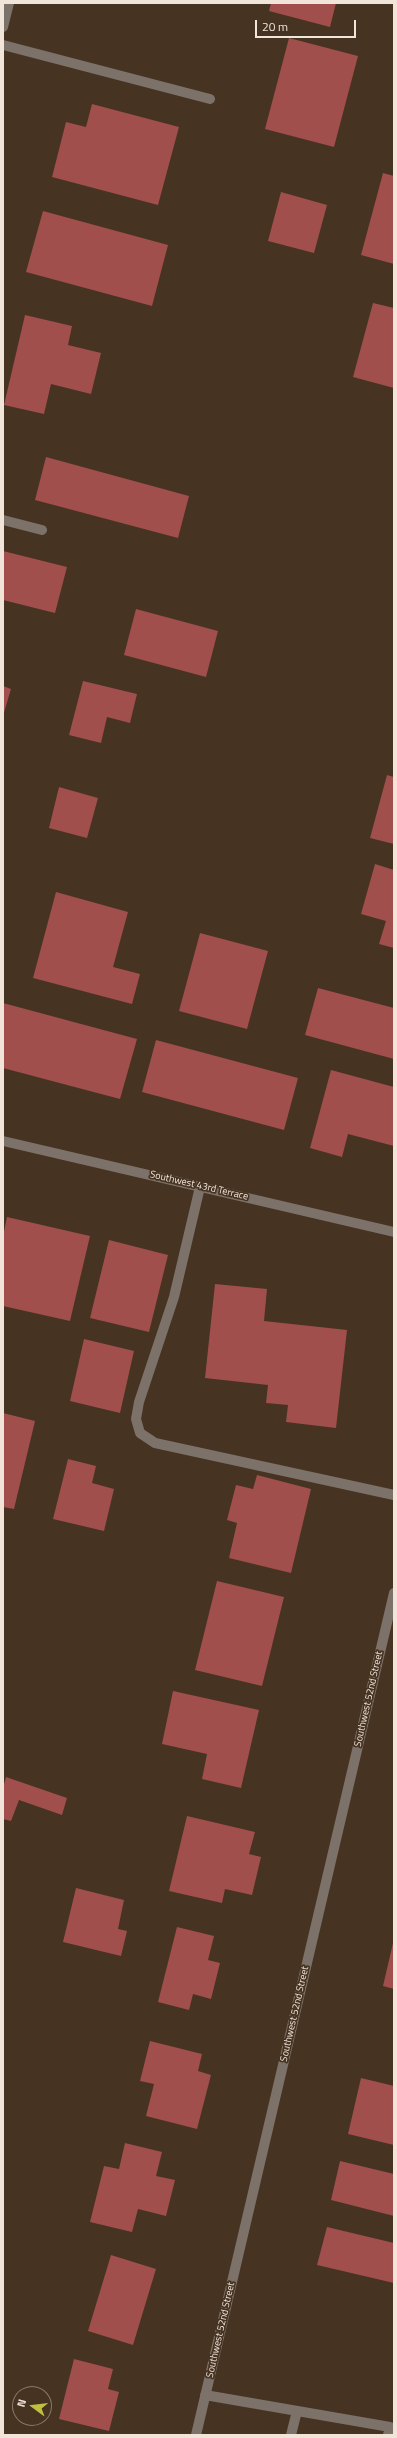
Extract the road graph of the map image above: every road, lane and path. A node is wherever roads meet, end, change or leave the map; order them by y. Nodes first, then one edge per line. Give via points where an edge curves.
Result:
1 (9, 3) edge
2 (3, 27) edge
3 (3, 45) edge
4 (210, 99) dead end
5 (3, 520) edge
6 (42, 530) dead end
7 (3, 1141) edge
8 (200, 1187) junction
9 (394, 1232) edge
10 (394, 1495) edge
11 (394, 1593) edge
12 (205, 2395) junction
13 (297, 2411) junction
14 (196, 2435) edge
15 (292, 2435) edge
16 (388, 2435) edge

1 - 2 street
3 - 4 street
5 - 6 street
7 - 8 street, Southwest 43rd Terrace
8 - 9 street, Southwest 43rd Terrace
8 - 10 street via 174,1297 139,1402 136,1419 140,1433 155,1443
11 - 12 street, Southwest 52nd Street
12 - 13 street
12 - 14 street, Southwest 52nd Street
13 - 15 street
13 - 16 street via 390,2427

